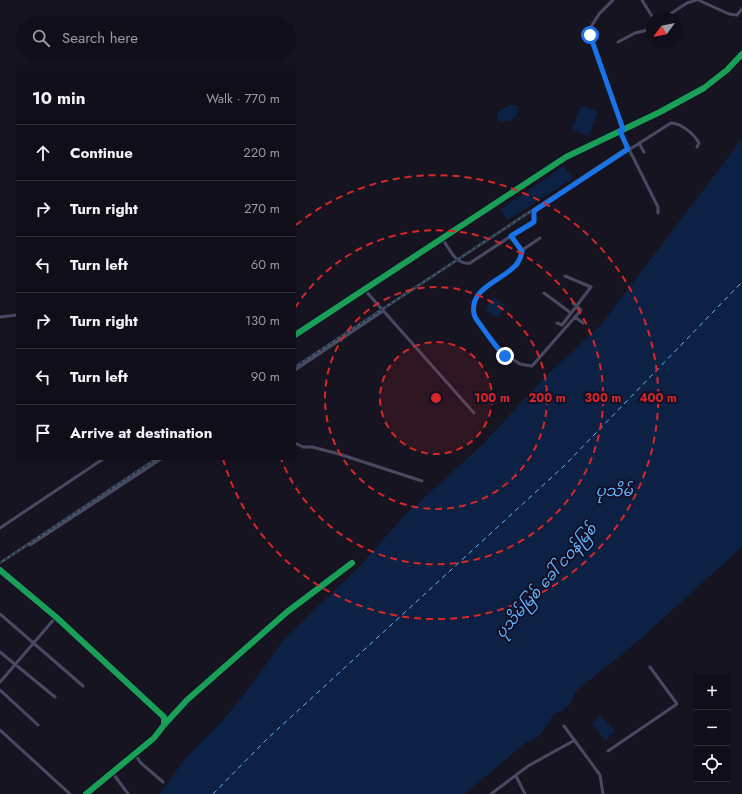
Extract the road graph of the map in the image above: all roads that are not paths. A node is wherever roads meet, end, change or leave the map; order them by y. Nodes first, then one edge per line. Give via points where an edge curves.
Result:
1 (613, 0) edge
2 (648, 0) edge
3 (697, 0) edge
4 (643, 1) edge
5 (742, 10) edge
6 (649, 12) edge
7 (673, 12) edge
8 (646, 30) edge
9 (618, 42) dead end
10 (742, 54) edge
11 (621, 130) junction
12 (639, 143) junction
13 (697, 147) dead end
14 (628, 149) junction
15 (644, 152) dead end
16 (658, 213) dead end
17 (511, 236) junction
18 (442, 238) junction
19 (540, 238) dead end
20 (522, 251) junction
21 (565, 276) dead end
22 (586, 278) dead end
23 (584, 283) junction
24 (364, 289) junction
25 (544, 293) dead end
26 (573, 303) dead end
27 (577, 305) junction
28 (383, 311) junction
29 (571, 313) junction
30 (16, 315) edge
31 (575, 317) junction
32 (0, 318) edge
33 (583, 323) dead end
34 (557, 324) dead end
35 (296, 334) edge
36 (296, 369) edge
37 (474, 413) dead end
38 (296, 444) edge
39 (102, 460) edge
40 (159, 460) edge
41 (422, 481) dead end
42 (0, 528) edge
43 (30, 545) dead end
44 (352, 563) dead end
45 (0, 570) edge
46 (0, 614) edge
47 (56, 618) junction
48 (35, 643) junction
49 (0, 652) edge
50 (16, 665) junction
51 (650, 666) dead end
52 (0, 682) edge
53 (83, 686) dead end
54 (0, 690) edge
55 (56, 697) dead end
56 (38, 725) dead end
57 (164, 725) junction
58 (564, 726) dead end
59 (0, 730) edge
60 (575, 740) junction
61 (608, 751) dead end
62 (134, 753) junction
63 (112, 772) junction
64 (516, 776) junction
65 (164, 782) dead end
66 (70, 794) edge
67 (86, 794) edge
68 (128, 794) edge
69 (491, 794) edge
70 (525, 794) edge
71 (603, 794) edge

1 - 11 street via 599,14 589,30
2 - 4 street
3 - 5 street via 729,14 737,15
3 - 7 street
4 - 6 street
8 - 9 street
10 - 11 street via 704,88
11 - 14 street
11 - 18 street via 566,157
12 - 13 street via 671,123 676,123 695,137 699,143
12 - 14 street
12 - 15 street
14 - 16 street via 636,160 658,207
14 - 17 street via 534,211 534,222
17 - 18 street via 470,263 464,264 458,261
17 - 20 street
18 - 24 street
19 - 20 street
20 - 31 street via 518,265 481,291 475,302 474,315 499,350 520,364 532,366
21 - 23 street
22 - 23 street
23 - 27 street via 591,286
24 - 28 street
24 - 35 street
25 - 29 street
26 - 27 street
27 - 29 street
27 - 31 street via 581,310
28 - 36 street
28 - 37 street
29 - 34 street via 562,325
30 - 32 street
31 - 33 street
38 - 41 street via 339,454
39 - 42 street
40 - 43 street
44 - 57 street via 287,612 187,700
45 - 47 street
46 - 48 street
47 - 48 street
47 - 57 street via 160,712 164,717
48 - 50 street
48 - 53 street
49 - 50 street
50 - 52 street
50 - 55 street
51 - 61 street via 677,704
54 - 56 street
57 - 62 street via 154,738
58 - 60 street
59 - 66 street
60 - 64 street via 528,766
60 - 71 street via 600,775
62 - 63 street
62 - 65 street via 141,763
63 - 67 street
63 - 68 street
64 - 69 street
64 - 70 street

